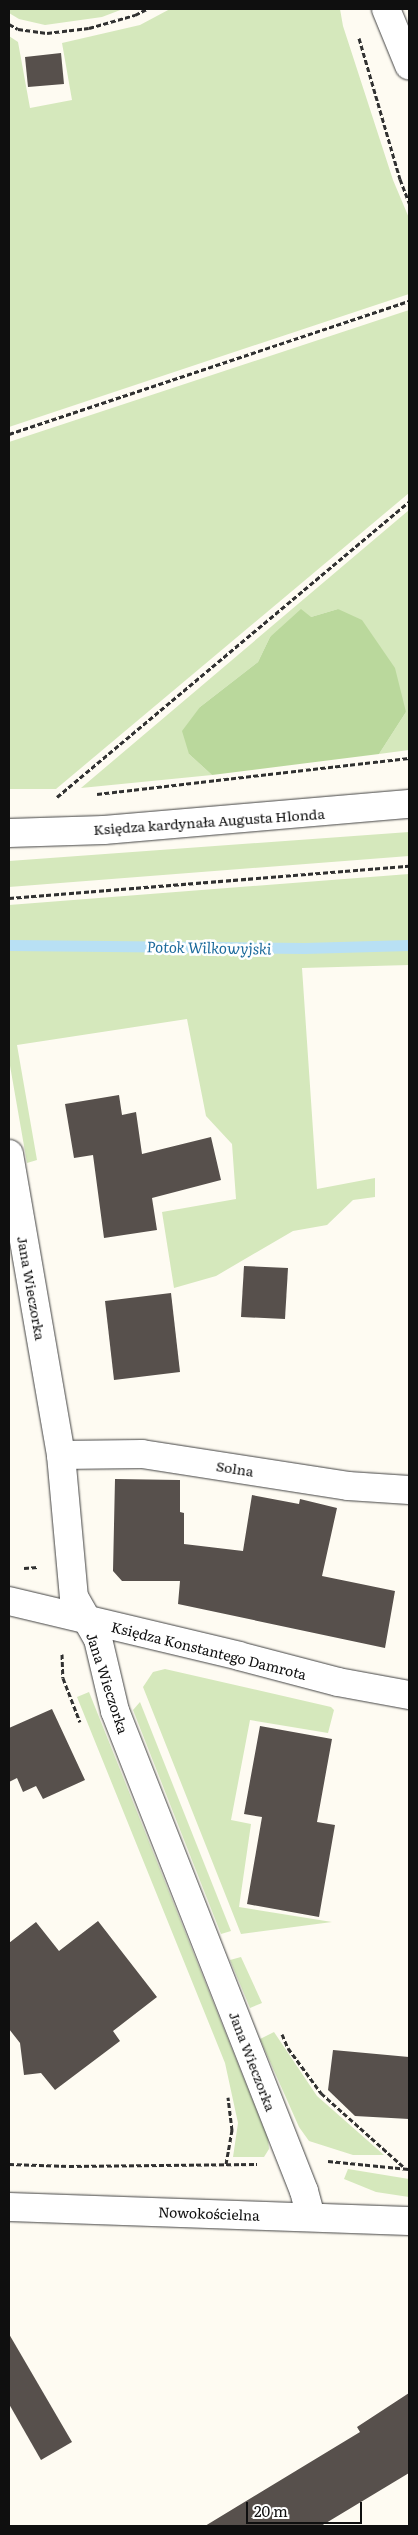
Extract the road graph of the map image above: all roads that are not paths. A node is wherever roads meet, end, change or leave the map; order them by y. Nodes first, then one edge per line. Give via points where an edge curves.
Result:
1 (386, 9) edge
2 (409, 65) edge
3 (409, 804) edge
4 (9, 833) edge
5 (9, 1154) edge
6 (61, 1455) junction
7 (409, 1490) edge
8 (9, 1601) edge
9 (87, 1620) junction
10 (409, 1695) edge
11 (9, 2207) edge
12 (311, 2217) junction
13 (409, 2221) edge

1 - 2 street
3 - 4 street, Księdza kardynała Augusta Hlonda via 104,830
5 - 6 street, Jana Wieczorka
6 - 7 street, Solna via 142,1454 348,1486
6 - 9 street, Jana Wieczorka via 74,1598
8 - 9 street, Księdza Konstantego Damrota
9 - 10 street, Księdza Konstantego Damrota via 338,1682
9 - 12 street, Jana Wieczorka via 98,1639 115,1711
11 - 12 street, Nowokościelna
12 - 13 street, Nowokościelna

